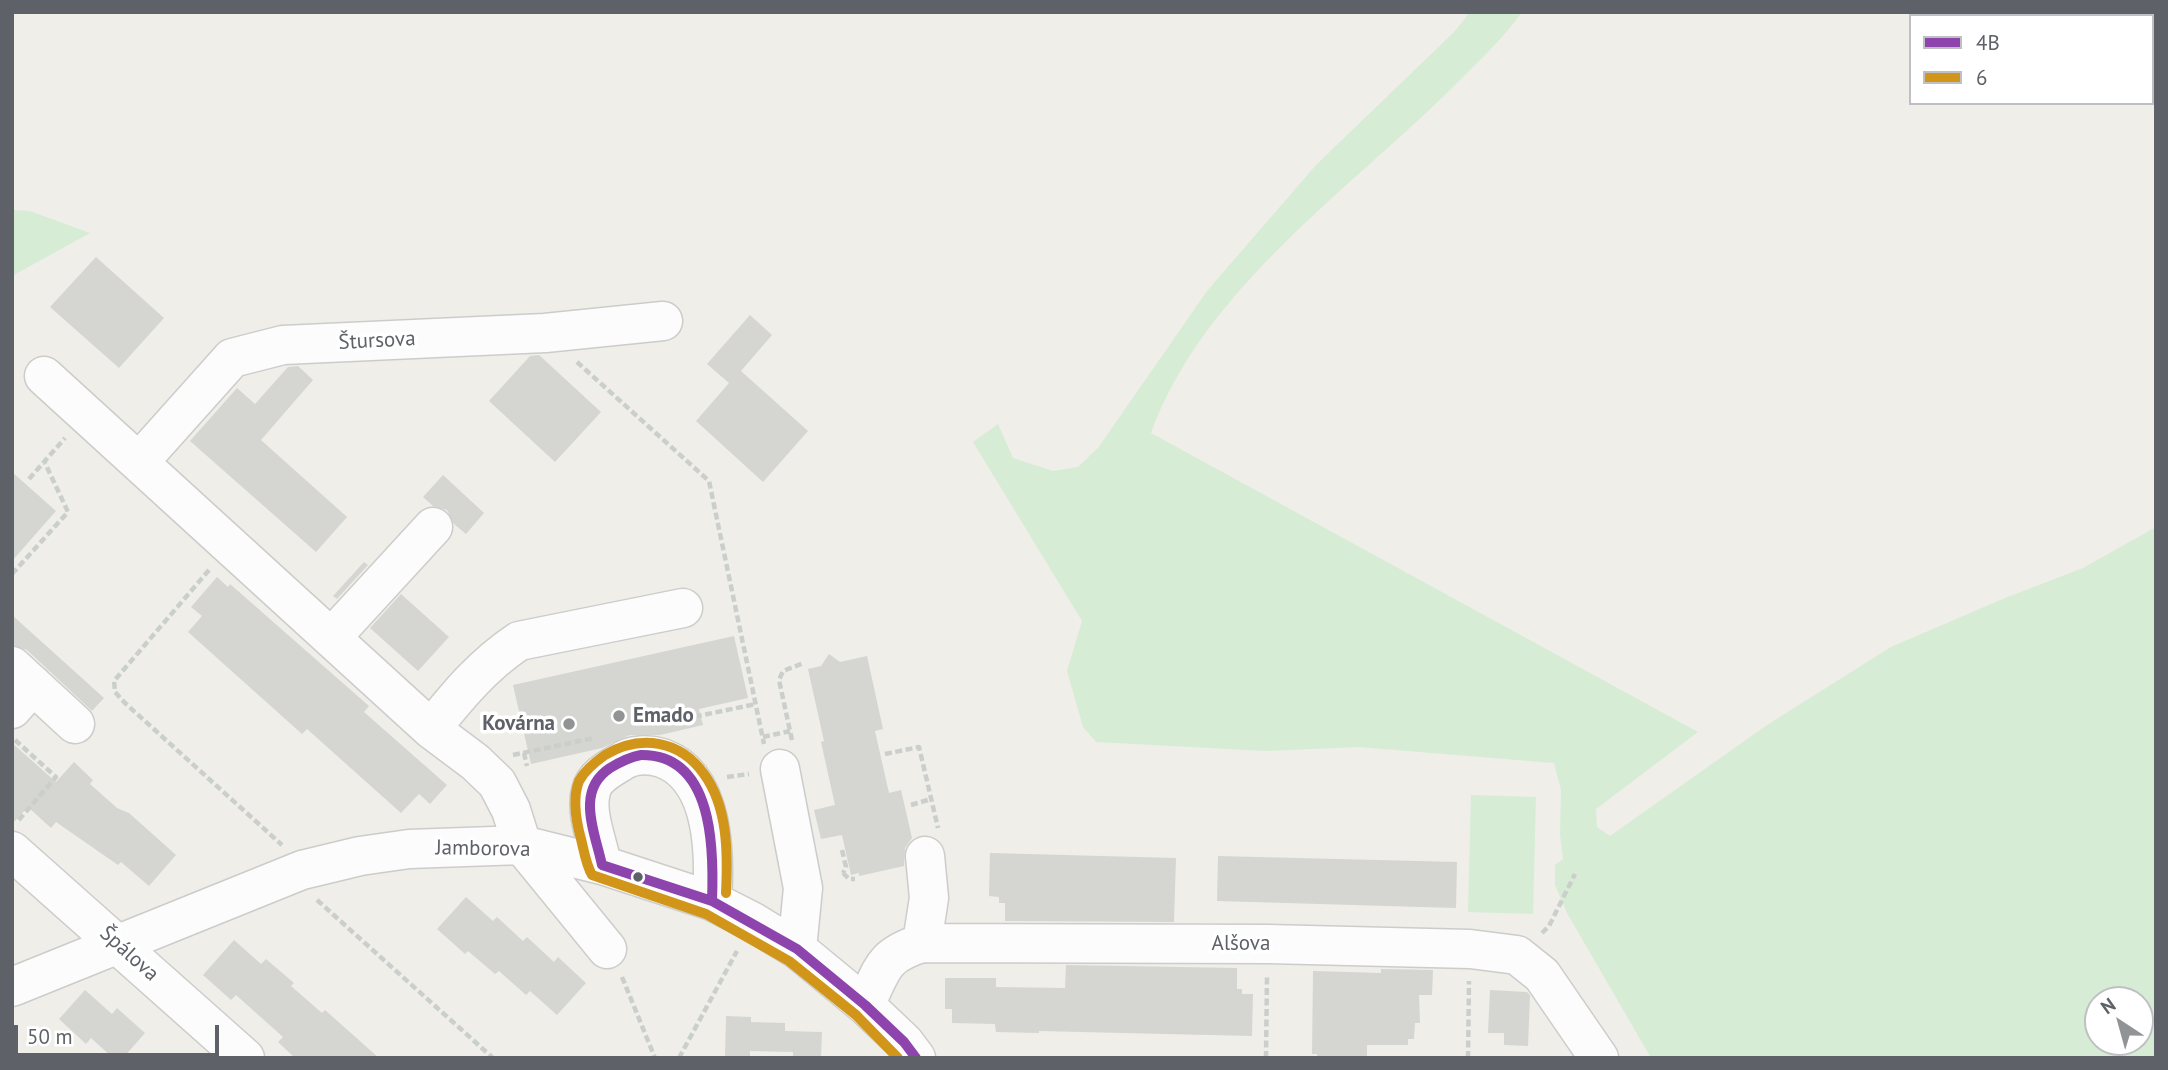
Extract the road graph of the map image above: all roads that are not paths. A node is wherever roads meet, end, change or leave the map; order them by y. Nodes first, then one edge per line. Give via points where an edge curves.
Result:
1 (663, 321) dead end
2 (44, 376) dead end
3 (139, 462) junction
4 (433, 527) dead end
5 (683, 608) dead end
6 (331, 638) junction
7 (19, 686) edge
8 (75, 724) dead end
9 (431, 729) junction
10 (768, 771) road end
11 (522, 845) junction
12 (12, 851) edge
13 (925, 856) dead end
14 (603, 865) junction
15 (712, 901) junction
16 (922, 943) junction
17 (117, 944) junction
18 (607, 948) road end
19 (797, 949) junction
20 (12, 987) edge
21 (865, 1005) junction
22 (245, 1058) edge
23 (916, 1058) edge
24 (1599, 1058) edge

1 - 3 street, Štursova via 545,333 283,345 232,358
2 - 3 street
3 - 6 street
4 - 6 street
5 - 9 street via 519,641 465,686
6 - 9 street
7 - 8 street
9 - 11 street via 497,783
10 - 19 street via 803,888
11 - 14 street, Jamborova
11 - 17 street, Jamborova via 293,858
11 - 18 street
12 - 17 street, Špálova
13 - 16 street via 929,898
14 - 15 street, Jamborova
14 - 15 street via 589,809 591,789 602,774 626,758 651,755 674,763 693,783 703,803 715,862
15 - 19 street, Jamborova
16 - 21 street, Alšova via 898,951 884,964
16 - 24 street, Alšova via 1268,944 1470,949 1517,955 1542,975
17 - 20 street, Jamborova
17 - 22 street, Špálova
19 - 21 street, Jamborova
21 - 23 street, Jamborova

